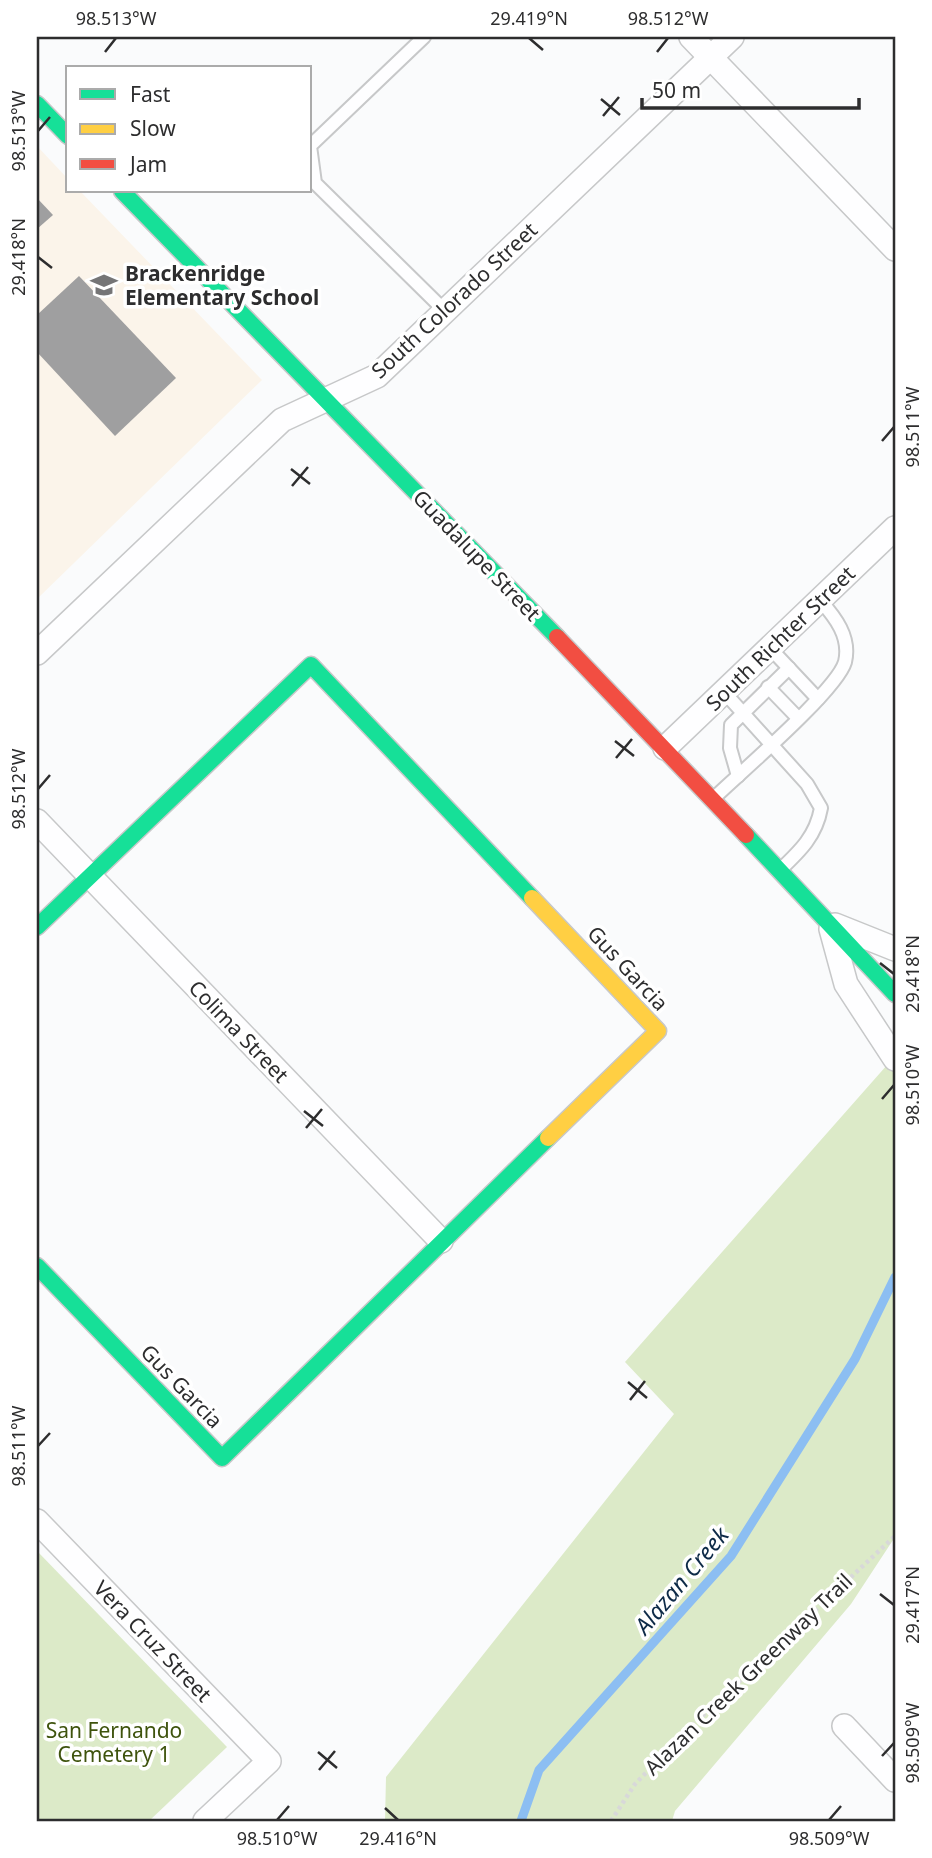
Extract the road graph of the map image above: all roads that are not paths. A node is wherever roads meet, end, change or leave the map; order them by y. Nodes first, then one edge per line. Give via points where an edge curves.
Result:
1 (424, 37) edge
2 (691, 37) edge
3 (732, 37) edge
4 (710, 57) junction
5 (37, 104) edge
6 (66, 134) edge
7 (312, 144) edge
8 (312, 161) edge
9 (123, 192) edge
10 (895, 249) edge
11 (445, 311) junction
12 (326, 400) junction
13 (895, 528) edge
14 (820, 600) junction
15 (770, 648) junction
16 (37, 653) edge
17 (789, 668) junction
18 (768, 687) junction
19 (724, 692) junction
20 (818, 699) junction
21 (743, 712) junction
22 (798, 718) junction
23 (772, 743) junction
24 (665, 748) junction
25 (738, 776) junction
26 (713, 799) junction
27 (37, 821) edge
28 (780, 870) junction
29 (90, 876) junction
30 (829, 922) junction
31 (37, 927) edge
32 (895, 949) edge
33 (894, 990) edge
34 (866, 1014) junction
35 (895, 1059) edge
36 (441, 1241) junction
37 (37, 1266) edge
38 (37, 1521) edge
39 (845, 1726) dead end
40 (895, 1780) edge
41 (215, 1818) edge

1 - 7 lane
2 - 4 street
3 - 4 street, South Colorado Street
4 - 10 street
4 - 11 street, South Colorado Street
5 - 6 street
8 - 11 lane via 315,183
9 - 12 street, Guadalupe Street
11 - 12 street, South Colorado Street via 377,376
12 - 16 street, South Colorado Street via 282,420
12 - 24 street, Guadalupe Street
13 - 14 street, South Richter Street
14 - 15 street, South Richter Street
14 - 20 lane via 846,640 845,662
15 - 17 lane
15 - 19 street, South Richter Street
17 - 18 lane
17 - 20 lane
18 - 21 lane
18 - 22 lane
19 - 21 lane
19 - 24 street, South Richter Street
20 - 22 lane
21 - 23 lane
21 - 25 lane via 729,734
22 - 23 lane
23 - 25 lane
23 - 28 lane via 821,808 817,827 805,847
24 - 26 street, Guadalupe Street
25 - 26 lane
26 - 28 street, Guadalupe Street
27 - 29 street, Colima Street
28 - 30 street, Guadalupe Street
29 - 31 street, Gus Garcia
29 - 36 street, Colima Street
29 - 36 street, Gus Garcia via 311,665 658,1031
30 - 32 street, Guadalupe Street
30 - 33 street, Guadalupe Street
30 - 34 street, Guadalupe Street via 846,984
33 - 34 street
34 - 35 street, Guadalupe Street
36 - 37 street, Gus Garcia via 222,1458
38 - 41 street, Vera Cruz Street via 269,1761
39 - 40 street

